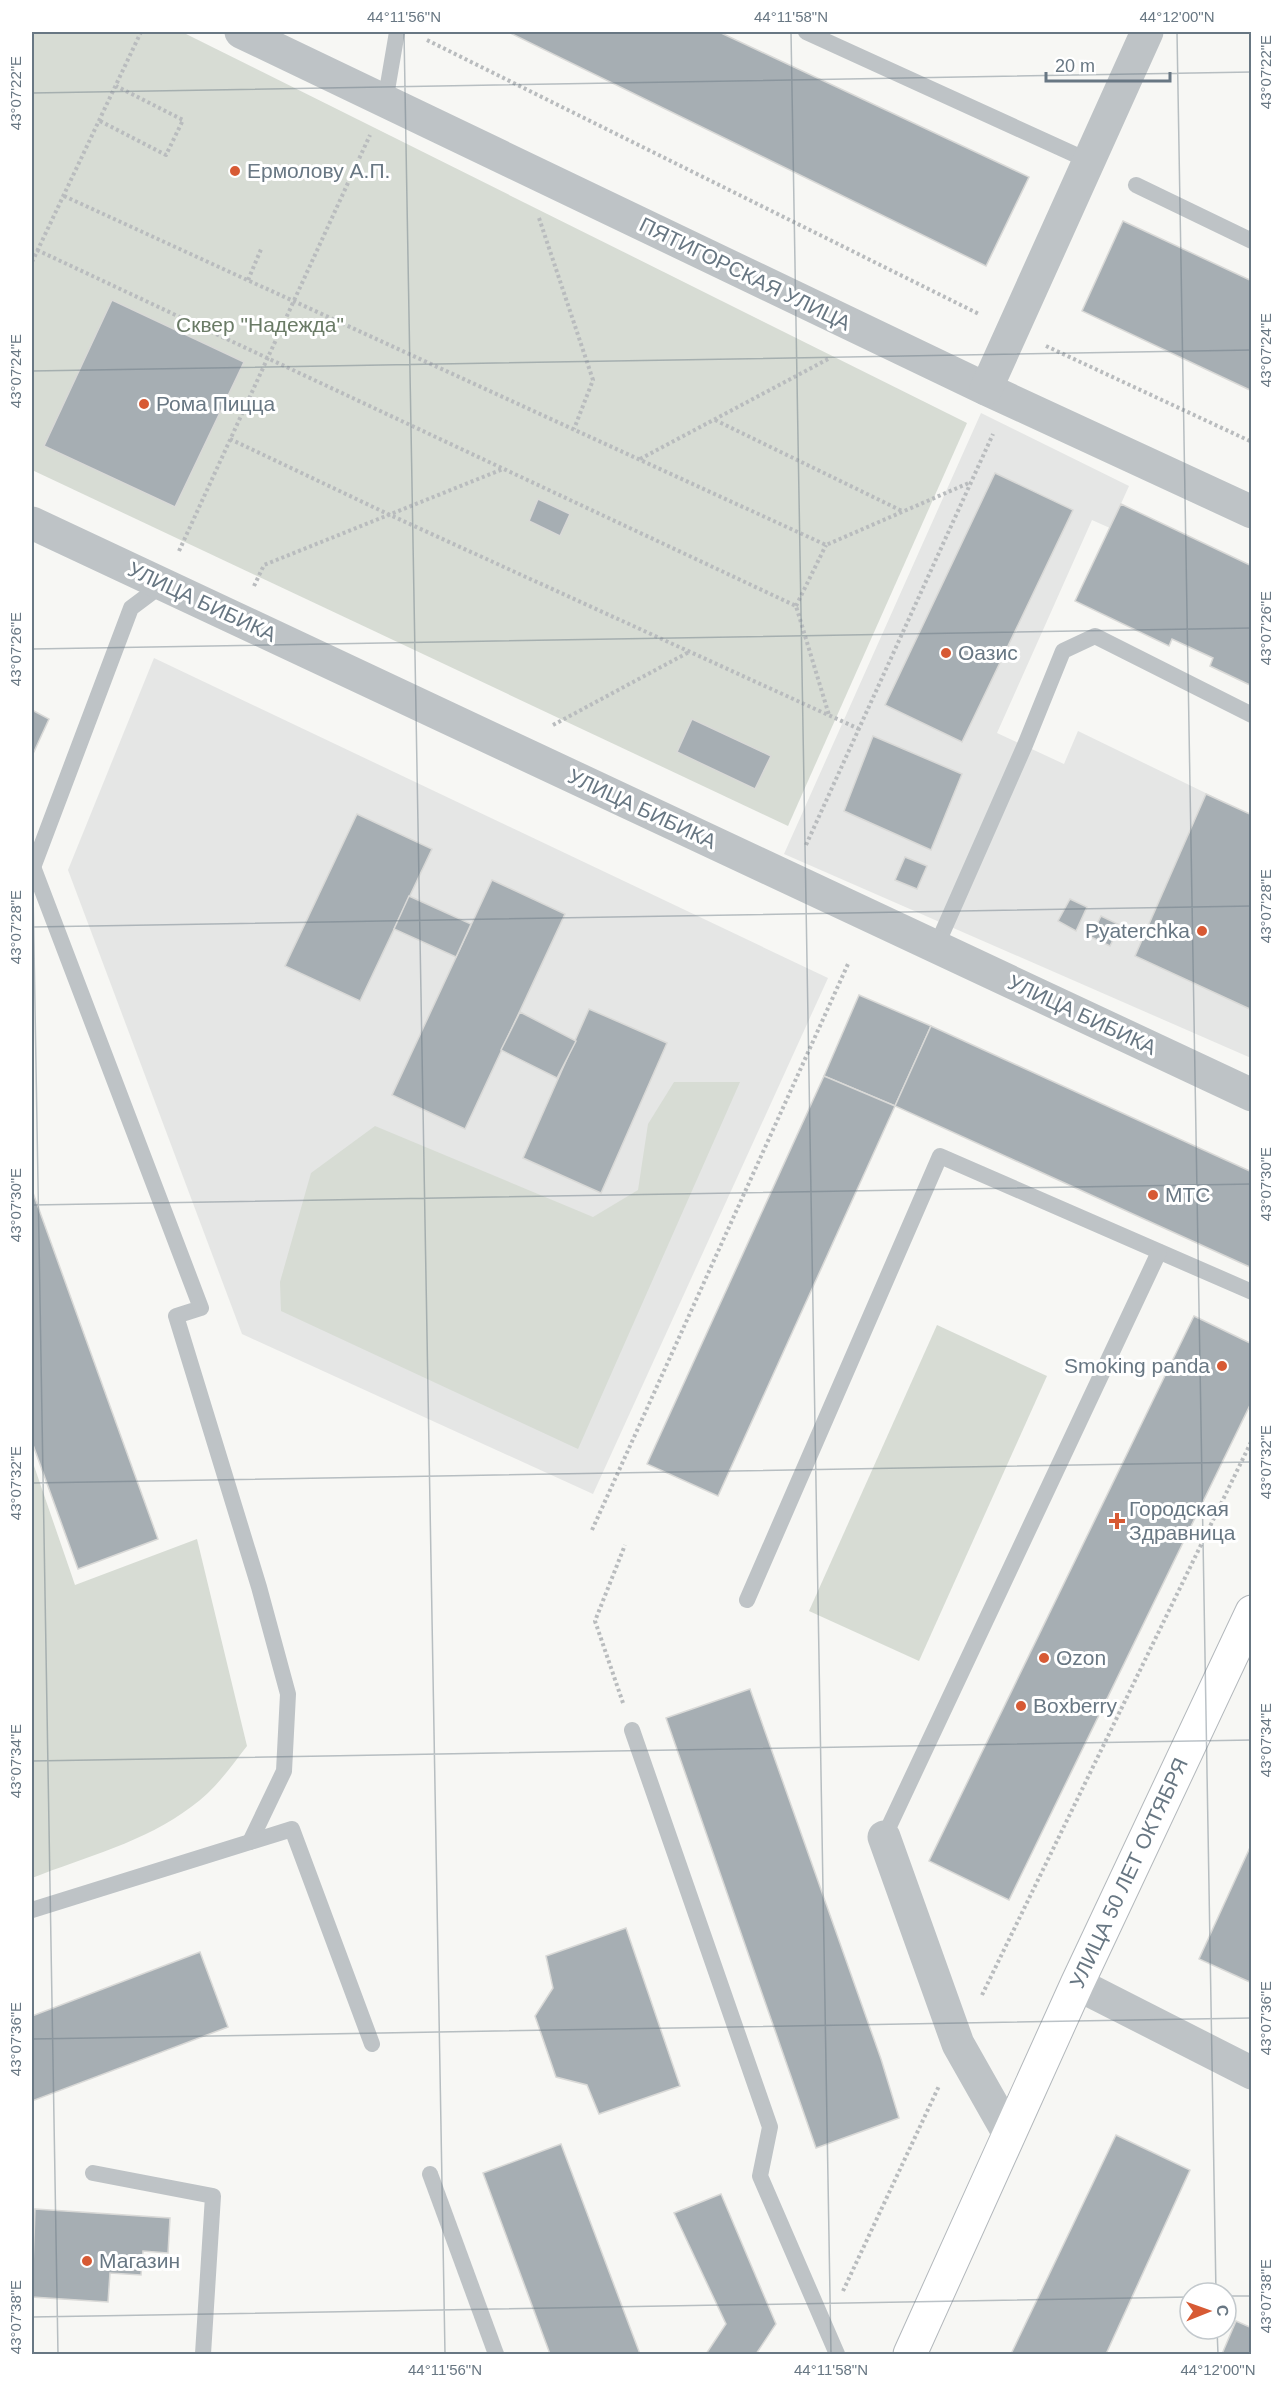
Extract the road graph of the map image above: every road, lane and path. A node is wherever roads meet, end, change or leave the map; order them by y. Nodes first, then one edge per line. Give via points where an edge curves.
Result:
1 (141, 32) edge
2 (241, 32) edge
3 (397, 32) edge
4 (806, 32) edge
5 (1147, 32) edge
6 (419, 37) dead end
7 (116, 86) junction
8 (385, 102) junction
9 (100, 121) junction
10 (1089, 161) junction
11 (521, 166) junction
12 (1136, 185) dead end
13 (64, 196) junction
14 (1251, 241) edge
15 (262, 247) dead end
16 (37, 250) junction
17 (32, 262) edge
18 (248, 280) junction
19 (294, 301) junction
20 (1012, 331) junction
21 (873, 334) junction
22 (267, 358) junction
23 (986, 389) junction
24 (714, 419) junction
25 (574, 429) junction
26 (995, 430) dead end
27 (230, 439) junction
28 (1251, 442) edge
29 (640, 459) junction
30 (504, 469) junction
31 (971, 482) junction
32 (903, 511) junction
33 (1251, 512) edge
34 (390, 515) junction
35 (32, 523) edge
36 (826, 545) junction
37 (163, 584) junction
38 (796, 606) junction
39 (238, 619) junction
40 (690, 652) junction
41 (829, 715) junction
42 (1251, 715) edge
43 (859, 729) junction
44 (531, 756) junction
45 (33, 864) edge
46 (790, 879) junction
47 (936, 947) junction
48 (848, 964) dead end
49 (1251, 1095) edge
50 (1159, 1252) junction
51 (1251, 1292) edge
52 (1251, 1440) edge
53 (592, 1530) dead end
54 (625, 1545) dead end
55 (747, 1600) dead end
56 (1251, 1612) edge
57 (632, 1730) joint
58 (884, 1837) joint
59 (250, 1842) junction
60 (32, 1910) edge
61 (1077, 1984) junction
62 (372, 2044) dead end
63 (958, 2044) junction
64 (1251, 2073) edge
65 (1009, 2134) junction
66 (93, 2173) dead end
67 (430, 2174) dead end
68 (825, 2331) junction
69 (203, 2355) edge
70 (496, 2355) edge
71 (837, 2355) edge
72 (910, 2355) edge

1 - 7 path
2 - 8 street, ПЯТИГОРСКАЯ УЛИЦА
3 - 8 lane
4 - 10 lane
5 - 10 street
6 - 20 path
7 - 9 path
7 - 9 path via 183,120 166,155
8 - 11 street, ПЯТИГОРСКАЯ УЛИЦА
8 - 19 path
9 - 13 path
10 - 20 street
11 - 21 street, ПЯТИГОРСКАЯ УЛИЦА
11 - 25 path via 593,380
12 - 14 lane
13 - 16 path
13 - 18 path
15 - 18 path
16 - 17 path
16 - 22 path
18 - 19 path
19 - 22 path
19 - 25 path
20 - 23 street
20 - 28 path
21 - 23 street, ПЯТИГОРСКАЯ УЛИЦА
21 - 24 path
22 - 27 path
22 - 30 path
23 - 33 street, ПЯТИГОРСКАЯ УЛИЦА
24 - 29 path
24 - 32 path
25 - 29 path
26 - 31 path
27 - 34 path
27 - 37 path
29 - 36 path
30 - 34 path
30 - 38 path
31 - 32 path
31 - 43 path
32 - 36 path
34 - 39 path via 264,566
34 - 40 path
35 - 37 street, УЛИЦА БИБИКА
36 - 38 path
37 - 39 street, УЛИЦА БИБИКА
37 - 45 lane via 131,608
38 - 41 path
39 - 44 street, УЛИЦА БИБИКА
40 - 41 path
40 - 44 path via 543,730
41 - 43 path
42 - 47 lane via 1095,636 1063,651
43 - 46 path
44 - 46 street, УЛИЦА БИБИКА
45 - 59 lane via 201,1308 176,1316 288,1694 284,1771
46 - 47 street, УЛИЦА БИБИКА
47 - 49 street, УЛИЦА БИБИКА
48 - 53 path
50 - 51 lane
50 - 55 lane via 940,1156
50 - 58 lane
52 - 63 path
54 - 57 path via 595,1621
56 - 61 main road, УЛИЦА 50 ЛЕТ ОКТЯБРЯ
57 - 68 lane via 770,2127 760,2176
58 - 63 street
59 - 60 lane
59 - 62 lane via 292,1829
61 - 64 street
61 - 65 main road, УЛИЦА 50 ЛЕТ ОКТЯБРЯ
63 - 65 street
63 - 68 path
65 - 72 main road, УЛИЦА 50 ЛЕТ ОКТЯБРЯ
66 - 69 lane via 213,2196
67 - 70 lane
68 - 71 lane

